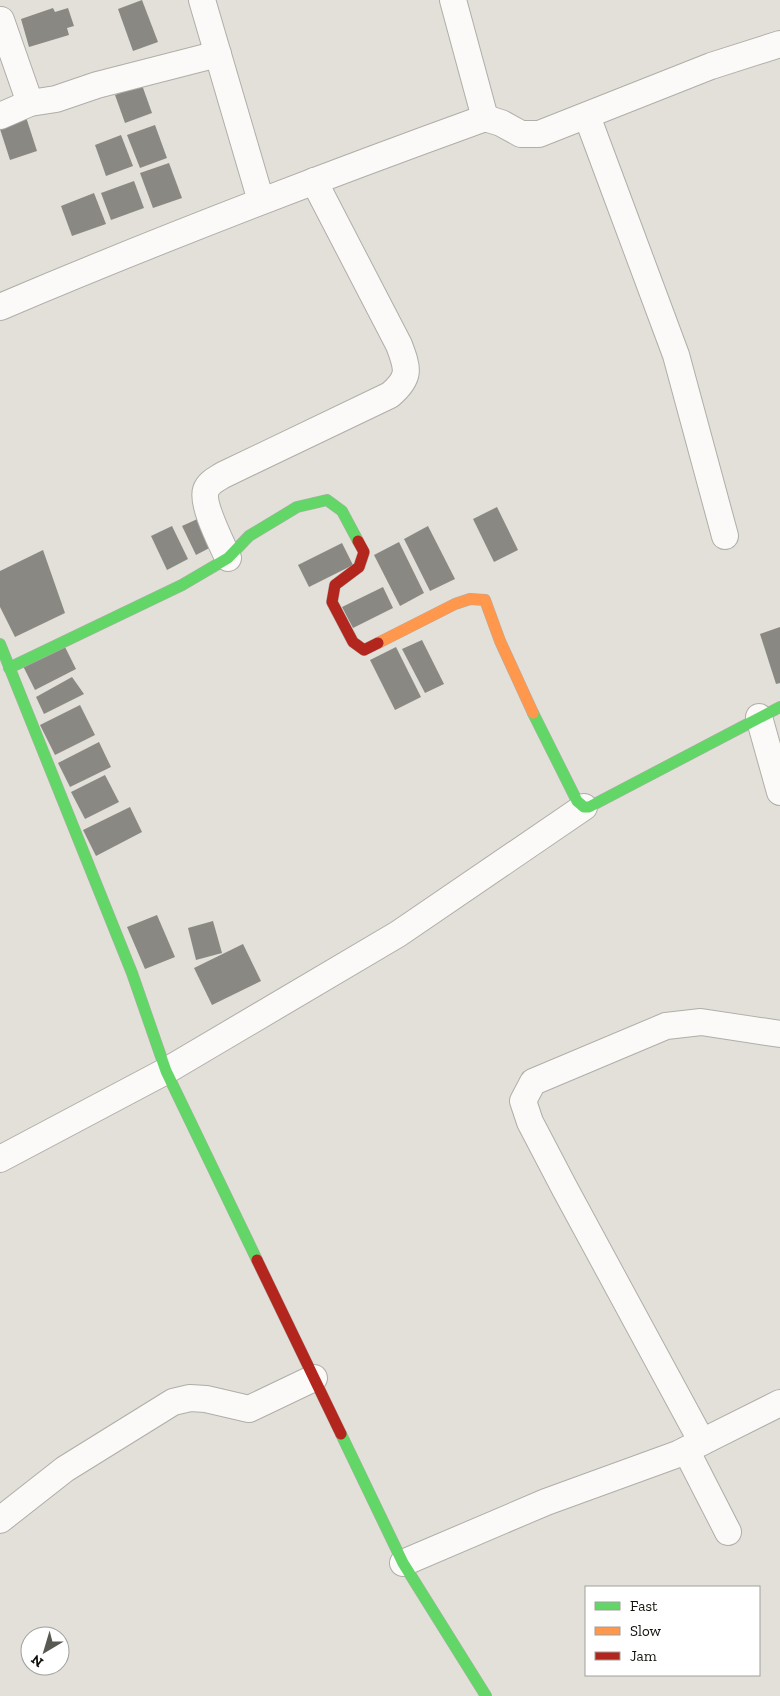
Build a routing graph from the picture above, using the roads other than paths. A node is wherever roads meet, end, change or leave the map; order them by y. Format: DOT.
graph roads {
  1 [pos="202,0"];
  2 [pos="453,0"];
  3 [pos="1,20"];
  4 [pos="780,44"];
  5 [pos="218,54"];
  6 [pos="30,103"];
  7 [pos="0,116"];
  8 [pos="587,116"];
  9 [pos="485,118"];
  10 [pos="314,181"];
  11 [pos="261,201"];
  12 [pos="0,308"];
  13 [pos="725,536"];
  14 [pos="228,558"];
  15 [pos="3,651"];
  16 [pos="770,712"];
  17 [pos="780,792"];
  18 [pos="584,807"];
  19 [pos="780,1034"];
  20 [pos="166,1071"];
  21 [pos="0,1159"];
  22 [pos="314,1378"];
  23 [pos="780,1404"];
  24 [pos="694,1446"];
  25 [pos="0,1520"];
  26 [pos="728,1532"];
  27 [pos="402,1563"];
  28 [pos="486,1696"];
  1 -- 5 [label="street"];
  2 -- 9 [label="street"];
  3 -- 6 [label="street"];
  4 -- 8 [label="street"];
  5 -- 6 [label="street"];
  5 -- 11 [label="street"];
  6 -- 7 [label="street"];
  8 -- 9 [label="street"];
  8 -- 13 [label="street"];
  9 -- 10 [label="street"];
  10 -- 11 [label="street"];
  10 -- 14 [label="street"];
  11 -- 12 [label="street"];
  14 -- 15 [label="street"];
  14 -- 18 [label="street"];
  15 -- 20 [label="street"];
  16 -- 17 [label="street"];
  16 -- 18 [label="street"];
  18 -- 20 [label="street"];
  19 -- 24 [label="street"];
  20 -- 21 [label="street"];
  20 -- 22 [label="street"];
  22 -- 25 [label="street"];
  22 -- 27 [label="street"];
  23 -- 24 [label="street"];
  24 -- 26 [label="street"];
  24 -- 27 [label="street"];
  27 -- 28 [label="street"];
}
